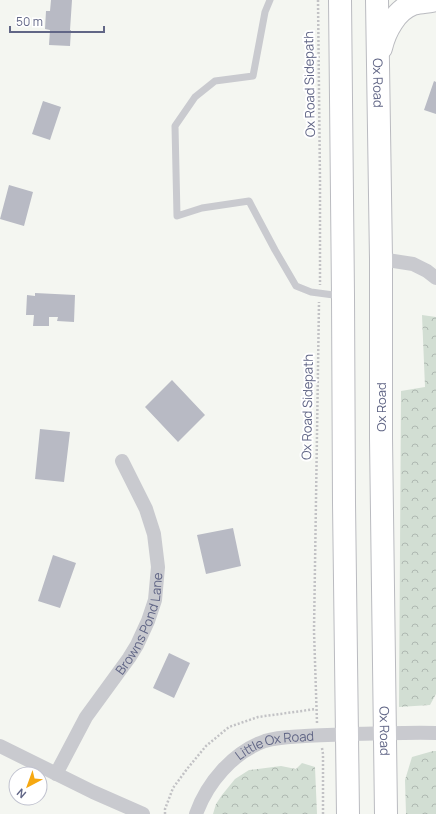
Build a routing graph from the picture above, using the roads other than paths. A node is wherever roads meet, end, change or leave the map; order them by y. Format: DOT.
graph roads {
  1 [pos="270,0"];
  2 [pos="340,0"];
  3 [pos="377,0"];
  4 [pos="432,1"];
  5 [pos="377,60"];
  6 [pos="381,259"];
  7 [pos="436,278"];
  8 [pos="343,296"];
  9 [pos="122,461"];
  10 [pos="436,732"];
  11 [pos="346,734"];
  12 [pos="385,734"];
  13 [pos="0,746"];
  14 [pos="56,774"];
  15 [pos="143,814"];
  16 [pos="196,814"];
  17 [pos="348,814"];
  18 [pos="386,814"];
  1 -- 8 [label="lane"];
  2 -- 8 [label="highway"];
  3 -- 5 [label="highway, Ox Road"];
  4 -- 5 [label="highway"];
  5 -- 6 [label="highway, Ox Road"];
  6 -- 7 [label="street"];
  6 -- 12 [label="highway, Ox Road"];
  8 -- 11 [label="highway"];
  9 -- 14 [label="street, Browns Pond Lane"];
  10 -- 12 [label="street, Little Ox Road"];
  11 -- 12 [label="street, Little Ox Road"];
  11 -- 16 [label="street, Little Ox Road"];
  11 -- 17 [label="highway"];
  12 -- 18 [label="highway, Ox Road"];
  13 -- 14 [label="street"];
  14 -- 15 [label="street"];
}
